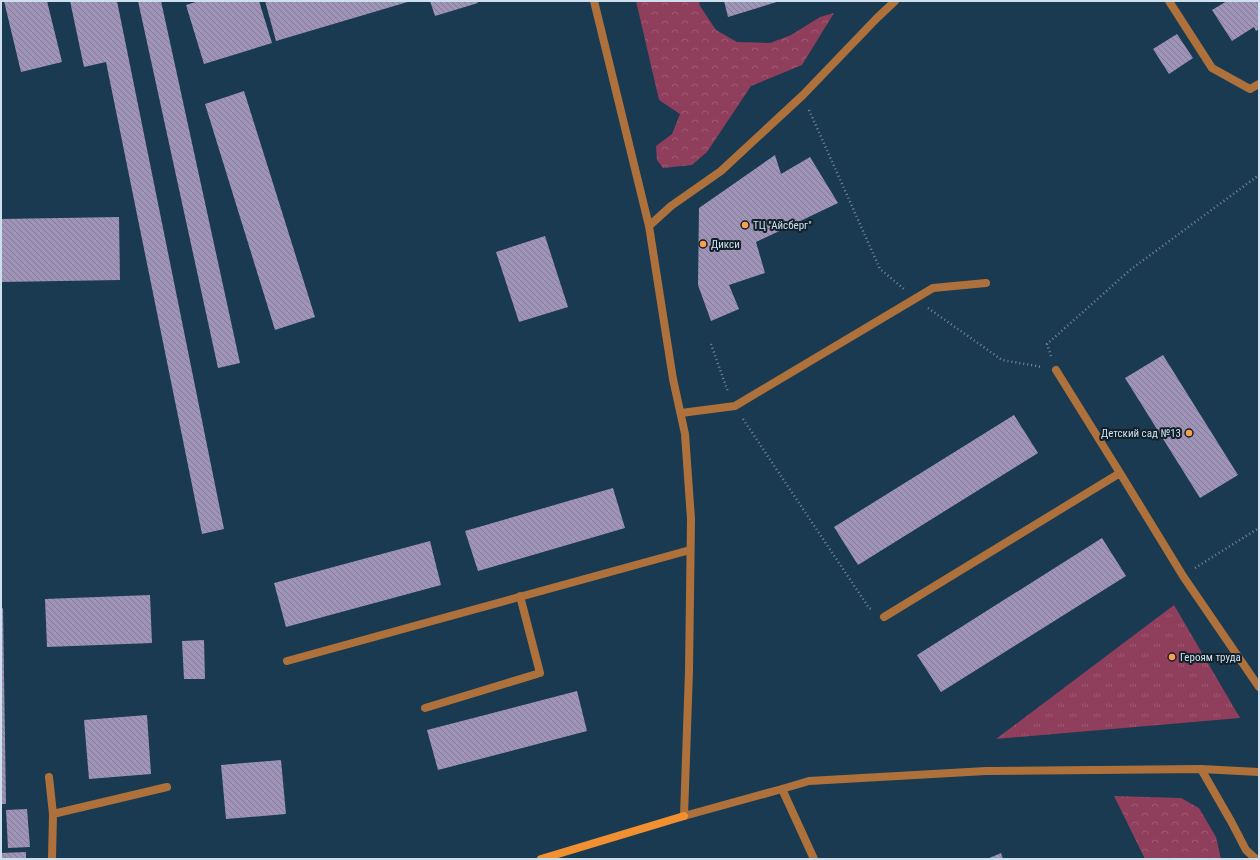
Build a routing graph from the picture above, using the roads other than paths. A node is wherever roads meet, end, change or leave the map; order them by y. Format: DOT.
graph roads {
  1 [pos="594,1"];
  2 [pos="895,1"];
  3 [pos="1170,1"];
  4 [pos="1259,84"];
  5 [pos="649,226"];
  6 [pos="986,283"];
  7 [pos="1056,370"];
  8 [pos="681,413"];
  9 [pos="1120,473"];
  10 [pos="690,550"];
  11 [pos="520,596"];
  12 [pos="884,617"];
  13 [pos="288,661"];
  14 [pos="1259,687"];
  15 [pos="425,708"];
  16 [pos="1201,769"];
  17 [pos="1259,772"];
  18 [pos="49,777"];
  19 [pos="167,787"];
  20 [pos="782,789"];
  21 [pos="53,814"];
  22 [pos="684,816"];
  23 [pos="52,859"];
  24 [pos="541,859"];
  25 [pos="814,859"];
  26 [pos="1256,859"];
  1 -- 5 [label="street"];
  2 -- 5 [label="street"];
  3 -- 4 [label="street"];
  5 -- 8 [label="street"];
  6 -- 8 [label="street"];
  7 -- 9 [label="street"];
  8 -- 10 [label="street"];
  9 -- 12 [label="street"];
  9 -- 14 [label="street"];
  10 -- 11 [label="street"];
  10 -- 22 [label="street"];
  11 -- 13 [label="street"];
  11 -- 15 [label="street"];
  16 -- 17 [label="street"];
  16 -- 20 [label="street"];
  16 -- 26 [label="street"];
  18 -- 21 [label="street"];
  19 -- 21 [label="street"];
  20 -- 22 [label="street"];
  20 -- 25 [label="street"];
  21 -- 23 [label="street"];
  22 -- 24 [label="street"];
}
